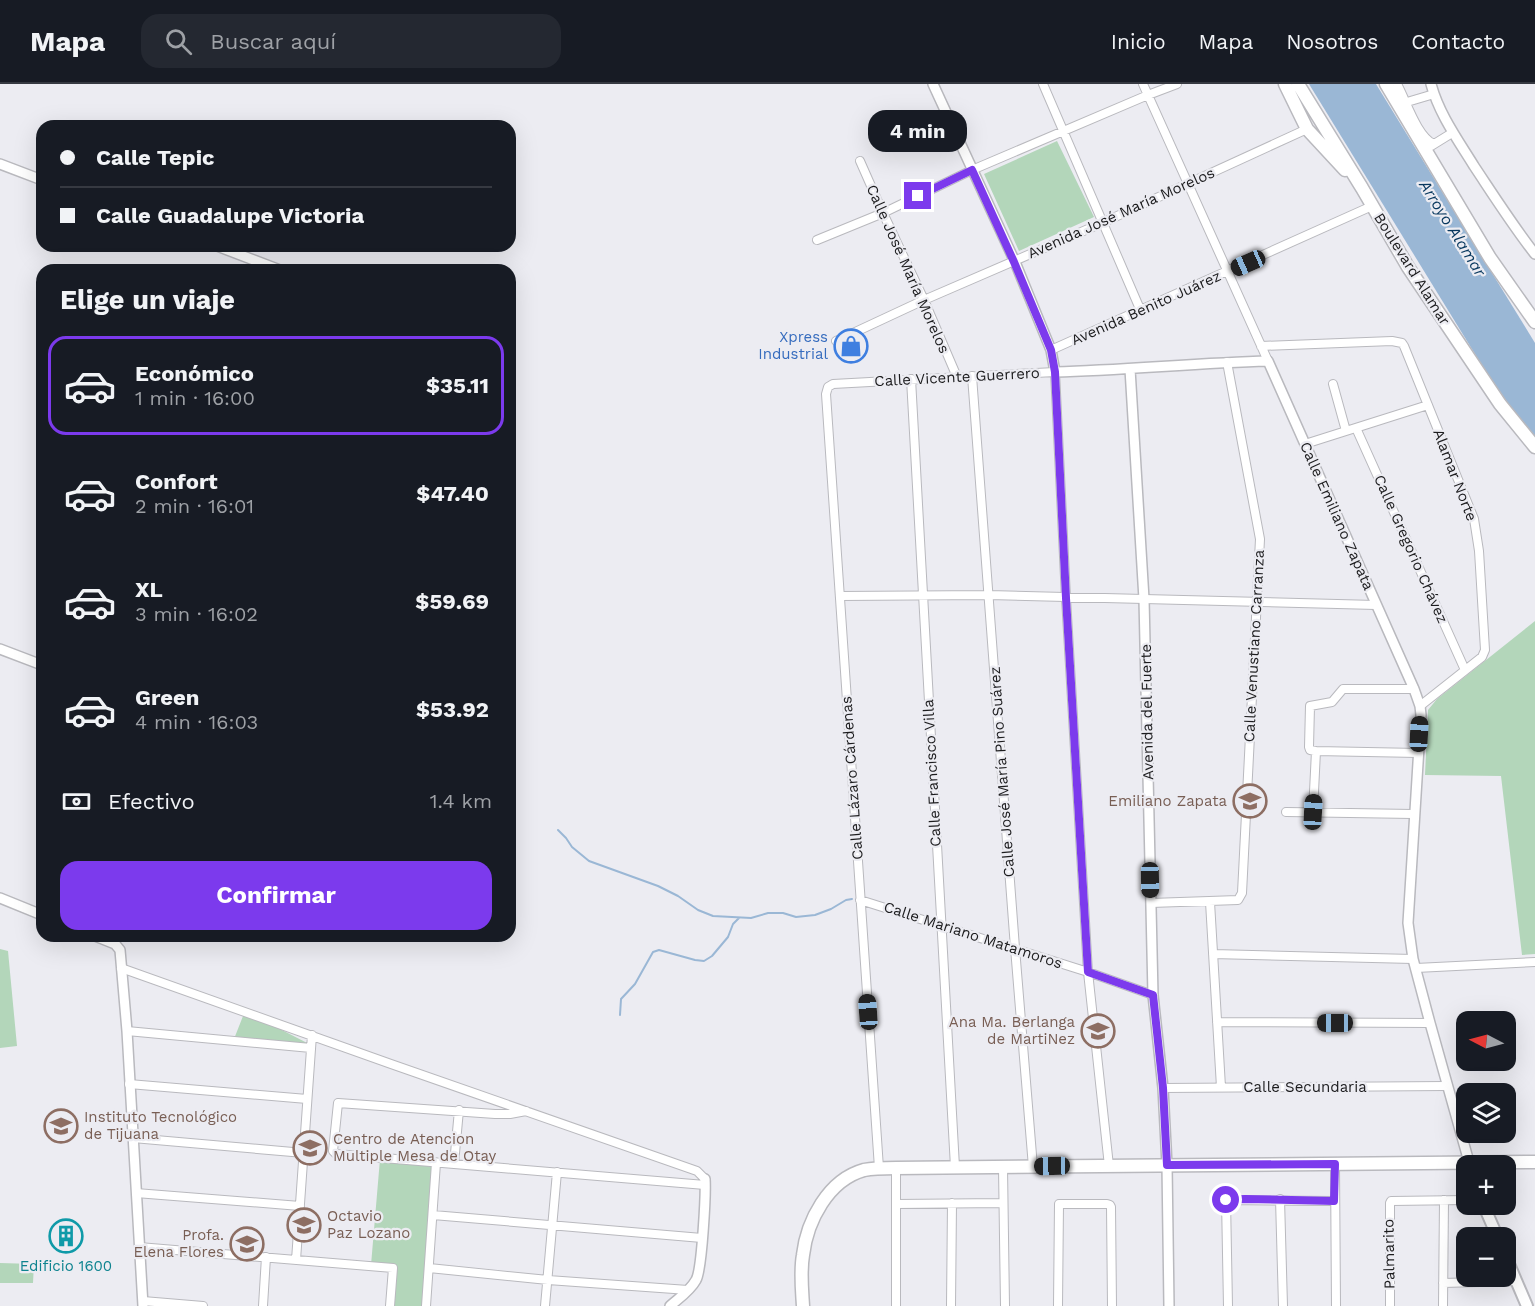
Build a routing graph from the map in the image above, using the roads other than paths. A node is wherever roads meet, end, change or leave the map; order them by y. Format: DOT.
graph roads {
  1 [pos="933,84"];
  2 [pos="1043,84"];
  3 [pos="1143,84"];
  4 [pos="1177,84"];
  5 [pos="1285,84"];
  6 [pos="1298,84"];
  7 [pos="1386,84"];
  8 [pos="1397,84"];
  9 [pos="1432,89"];
  10 [pos="1148,95"];
  11 [pos="1407,102"];
  12 [pos="1307,129"];
  13 [pos="1063,132"];
  14 [pos="1452,133"];
  15 [pos="1429,146"];
  16 [pos="860,160"];
  17 [pos="0,164"];
  18 [pos="972,170"];
  19 [pos="36,178"];
  20 [pos="1188,184"];
  21 [pos="1362,188"];
  22 [pos="1372,206"];
  23 [pos="883,213"];
  24 [pos="1102,223"];
  25 [pos="817,240"];
  26 [pos="233,252"];
  27 [pos="1535,254"];
  28 [pos="1014,262"];
  29 [pos="264,264"];
  30 [pos="1227,272"];
  31 [pos="924,300"];
  32 [pos="1140,309"];
  33 [pos="1535,322"];
  34 [pos="836,341"];
  35 [pos="1261,346"];
  36 [pos="1051,350"];
  37 [pos="1268,361"];
  38 [pos="1227,362"];
  39 [pos="1130,369"];
  40 [pos="1055,372"];
  41 [pos="972,376"];
  42 [pos="957,377"];
  43 [pos="911,379"];
  44 [pos="1333,384"];
  45 [pos="828,387"];
  46 [pos="1428,405"];
  47 [pos="1356,428"];
  48 [pos="1346,430"];
  49 [pos="1305,444"];
  50 [pos="1535,447"];
  51 [pos="989,595"];
  52 [pos="840,596"];
  53 [pos="922,596"];
  54 [pos="1066,598"];
  55 [pos="1144,599"];
  56 [pos="1256,602"];
  57 [pos="1376,605"];
  58 [pos="0,649"];
  59 [pos="36,663"];
  60 [pos="1466,670"];
  61 [pos="1414,689"];
  62 [pos="1420,706"];
  63 [pos="1316,751"];
  64 [pos="1418,753"];
  65 [pos="1286,812"];
  66 [pos="1313,812"];
  67 [pos="1413,814"];
  68 [pos="0,898"];
  69 [pos="860,900"];
  70 [pos="1210,902"];
  71 [pos="1151,903"];
  72 [pos="36,913"];
  73 [pos="940,924"];
  74 [pos="109,942"];
  75 [pos="1015,948"];
  76 [pos="1213,954"];
  77 [pos="1535,962"];
  78 [pos="1414,963"];
  79 [pos="122,968"];
  80 [pos="1088,972"];
  81 [pos="1153,995"];
  82 [pos="1217,1022"];
  83 [pos="1430,1023"];
  84 [pos="127,1031"];
  85 [pos="312,1035"];
  86 [pos="311,1048"];
  87 [pos="129,1084"];
  88 [pos="1447,1086"];
  89 [pos="1221,1087"];
  90 [pos="1163,1088"];
  91 [pos="307,1099"];
  92 [pos="459,1110"];
  93 [pos="527,1111"];
  94 [pos="133,1138"];
  95 [pos="304,1153"];
  96 [pos="1466,1155"];
  97 [pos="1535,1162"];
  98 [pos="436,1163"];
  99 [pos="1516,1163"];
  100 [pos="454,1164"];
  101 [pos="1335,1164"];
  102 [pos="1456,1164"];
  103 [pos="1167,1165"];
  104 [pos="1109,1166"];
  105 [pos="955,1167"];
  106 [pos="1003,1167"];
  107 [pos="1033,1167"];
  108 [pos="879,1168"];
  109 [pos="896,1168"];
  110 [pos="557,1172"];
  111 [pos="705,1182"];
  112 [pos="136,1193"];
  113 [pos="1280,1199"];
  114 [pos="1444,1200"];
  115 [pos="1456,1200"];
  116 [pos="1334,1201"];
  117 [pos="952,1203"];
  118 [pos="1003,1203"];
  119 [pos="896,1204"];
  120 [pos="300,1206"];
  121 [pos="433,1215"];
  122 [pos="553,1226"];
  123 [pos="702,1238"];
  124 [pos="139,1247"];
  125 [pos="266,1257"];
  126 [pos="296,1260"];
  127 [pos="429,1268"];
  128 [pos="548,1280"];
  129 [pos="1516,1281"];
  130 [pos="1443,1283"];
  131 [pos="1456,1283"];
  132 [pos="688,1290"];
  133 [pos="143,1304"];
  134 [pos="203,1306"];
  135 [pos="263,1306"];
  136 [pos="390,1306"];
  137 [pos="426,1306"];
  138 [pos="545,1306"];
  139 [pos="670,1306"];
  140 [pos="803,1306"];
  141 [pos="896,1306"];
  142 [pos="951,1306"];
  143 [pos="1005,1306"];
  144 [pos="1058,1306"];
  145 [pos="1112,1306"];
  146 [pos="1169,1306"];
  147 [pos="1228,1306"];
  148 [pos="1282,1306"];
  149 [pos="1336,1306"];
  150 [pos="1390,1306"];
  151 [pos="1443,1306"];
  152 [pos="1527,1306"];
  1 -- 18 [label="street"];
  2 -- 13 [label="street"];
  3 -- 10 [label="street, Calle Emiliano Zapata"];
  4 -- 10 [label="street"];
  5 -- 12 [label="main road"];
  6 -- 21 [label="main road, Boulevard Alamar"];
  7 -- 15 [label="main road"];
  8 -- 11 [label="street"];
  9 -- 11 [label="street"];
  9 -- 14 [label="street"];
  10 -- 13 [label="street"];
  10 -- 20 [label="street, Calle Emiliano Zapata"];
  11 -- 15 [label="street"];
  12 -- 20 [label="street, Avenida José María Morelos"];
  12 -- 21 [label="main road"];
  13 -- 18 [label="street"];
  13 -- 24 [label="street"];
  14 -- 15 [label="street"];
  14 -- 27 [label="street"];
  15 -- 33 [label="main road"];
  16 -- 23 [label="street, Calle José María Morelos"];
  17 -- 19 [label="street"];
  18 -- 23 [label="street"];
  18 -- 28 [label="street"];
  20 -- 24 [label="street, Avenida José María Morelos"];
  20 -- 30 [label="street, Calle Emiliano Zapata"];
  21 -- 22 [label="main road, Boulevard Alamar"];
  22 -- 30 [label="street, Avenida Benito Juárez"];
  22 -- 50 [label="main road, Boulevard Alamar"];
  23 -- 25 [label="street"];
  23 -- 31 [label="street, Calle José María Morelos"];
  24 -- 28 [label="street, Avenida José María Morelos"];
  24 -- 32 [label="street"];
  26 -- 29 [label="street"];
  28 -- 31 [label="street, Avenida José María Morelos"];
  28 -- 36 [label="street"];
  30 -- 32 [label="street, Avenida Benito Juárez"];
  30 -- 35 [label="street, Calle Emiliano Zapata"];
  31 -- 34 [label="street, Avenida José María Morelos"];
  31 -- 42 [label="street, Calle José María Morelos"];
  32 -- 36 [label="street, Avenida Benito Juárez"];
  35 -- 37 [label="street, Calle Emiliano Zapata"];
  35 -- 46 [label="street, Alamar Norte"];
  36 -- 40 [label="street"];
  37 -- 38 [label="street, Calle Vicente Guerrero"];
  37 -- 49 [label="street, Calle Emiliano Zapata"];
  38 -- 39 [label="street, Calle Vicente Guerrero"];
  38 -- 56 [label="street, Calle Venustiano Carranza"];
  39 -- 40 [label="street, Calle Vicente Guerrero"];
  39 -- 55 [label="street, Avenida del Fuerte"];
  40 -- 41 [label="street, Calle Vicente Guerrero"];
  40 -- 54 [label="street"];
  41 -- 42 [label="street, Calle Vicente Guerrero"];
  41 -- 51 [label="street, Calle José María Pino Suárez"];
  42 -- 43 [label="street, Calle Vicente Guerrero"];
  43 -- 45 [label="street, Calle Vicente Guerrero"];
  43 -- 53 [label="street, Calle Francisco Villa"];
  44 -- 48 [label="street"];
  45 -- 52 [label="street, Calle Lázaro Cárdenas"];
  46 -- 47 [label="street"];
  46 -- 60 [label="street, Alamar Norte"];
  47 -- 48 [label="street"];
  47 -- 60 [label="street, Calle Gregorio Chávez"];
  48 -- 49 [label="street"];
  49 -- 57 [label="street, Calle Emiliano Zapata"];
  51 -- 53 [label="street"];
  51 -- 54 [label="street"];
  51 -- 75 [label="street, Calle José María Pino Suárez"];
  52 -- 53 [label="street"];
  52 -- 69 [label="street, Calle Lázaro Cárdenas"];
  53 -- 73 [label="street, Calle Francisco Villa"];
  54 -- 55 [label="street"];
  54 -- 80 [label="street"];
  55 -- 56 [label="street"];
  55 -- 71 [label="street, Avenida del Fuerte"];
  56 -- 57 [label="street"];
  56 -- 70 [label="street, Calle Venustiano Carranza"];
  57 -- 61 [label="street, Calle Emiliano Zapata"];
  58 -- 59 [label="street"];
  60 -- 62 [label="street"];
  61 -- 62 [label="street, Calle Emiliano Zapata"];
  61 -- 63 [label="street"];
  62 -- 64 [label="street, Calle Emiliano Zapata"];
  63 -- 64 [label="street"];
  63 -- 66 [label="street"];
  64 -- 67 [label="street, Calle Emiliano Zapata"];
  65 -- 66 [label="street"];
  66 -- 67 [label="street"];
  67 -- 78 [label="street, Calle Emiliano Zapata"];
  68 -- 72 [label="street"];
  69 -- 73 [label="street, Calle Mariano Matamoros"];
  69 -- 108 [label="street, Calle Lázaro Cárdenas"];
  70 -- 71 [label="street"];
  70 -- 76 [label="street"];
  71 -- 81 [label="street, Avenida del Fuerte"];
  73 -- 75 [label="street, Calle Mariano Matamoros"];
  73 -- 105 [label="street, Calle Francisco Villa"];
  74 -- 79 [label="street"];
  75 -- 80 [label="street, Calle Mariano Matamoros"];
  75 -- 107 [label="street, Calle José María Pino Suárez"];
  76 -- 78 [label="street"];
  76 -- 82 [label="street"];
  77 -- 78 [label="street"];
  78 -- 83 [label="street, Calle Emiliano Zapata"];
  79 -- 84 [label="street"];
  79 -- 85 [label="street"];
  80 -- 81 [label="street, Calle Mariano Matamoros"];
  80 -- 104 [label="street"];
  81 -- 90 [label="street, Avenida del Fuerte"];
  82 -- 83 [label="street"];
  82 -- 89 [label="street"];
  83 -- 88 [label="street, Calle Emiliano Zapata"];
  84 -- 86 [label="street"];
  84 -- 87 [label="street"];
  85 -- 86 [label="street"];
  85 -- 93 [label="street"];
  86 -- 91 [label="street"];
  87 -- 91 [label="street"];
  87 -- 94 [label="street"];
  88 -- 89 [label="street, Calle Secundaria"];
  88 -- 96 [label="street, Calle Emiliano Zapata"];
  89 -- 90 [label="street, Calle Secundaria"];
  90 -- 103 [label="street, Avenida del Fuerte"];
  91 -- 95 [label="street"];
  92 -- 93 [label="street"];
  92 -- 98 [label="street"];
  92 -- 100 [label="street"];
  93 -- 111 [label="street"];
  94 -- 95 [label="street"];
  94 -- 112 [label="street"];
  95 -- 120 [label="street"];
  97 -- 99 [label="main road"];
  98 -- 100 [label="street"];
  98 -- 121 [label="street"];
  100 -- 110 [label="street"];
  101 -- 102 [label="main road"];
  101 -- 103 [label="main road"];
  101 -- 116 [label="street"];
  103 -- 104 [label="main road"];
  103 -- 146 [label="street, Avenida del Fuerte"];
  104 -- 107 [label="main road"];
  105 -- 106 [label="main road"];
  105 -- 109 [label="main road"];
  106 -- 107 [label="main road"];
  106 -- 118 [label="street"];
  108 -- 109 [label="main road"];
  108 -- 140 [label="main road"];
  109 -- 119 [label="street"];
  110 -- 111 [label="street"];
  110 -- 122 [label="street"];
  111 -- 123 [label="street"];
  112 -- 120 [label="street"];
  112 -- 124 [label="street"];
  113 -- 116 [label="street"];
  113 -- 147 [label="street"];
  113 -- 148 [label="street"];
  114 -- 115 [label="street"];
  114 -- 130 [label="street"];
  114 -- 150 [label="street, Palmarito"];
  116 -- 149 [label="street"];
  117 -- 118 [label="street"];
  117 -- 119 [label="street"];
  117 -- 142 [label="street"];
  118 -- 143 [label="street"];
  119 -- 141 [label="street"];
  120 -- 126 [label="street"];
  121 -- 122 [label="street"];
  121 -- 127 [label="street"];
  122 -- 123 [label="street"];
  122 -- 128 [label="street"];
  123 -- 132 [label="street"];
  124 -- 125 [label="street"];
  124 -- 133 [label="street"];
  125 -- 126 [label="street"];
  125 -- 135 [label="street"];
  126 -- 136 [label="street"];
  127 -- 128 [label="street"];
  127 -- 137 [label="street"];
  128 -- 132 [label="street"];
  128 -- 138 [label="street"];
  129 -- 152 [label="main road"];
  130 -- 131 [label="street"];
  130 -- 151 [label="street"];
  132 -- 139 [label="street"];
  133 -- 134 [label="street"];
  144 -- 145 [label="street"];
}
